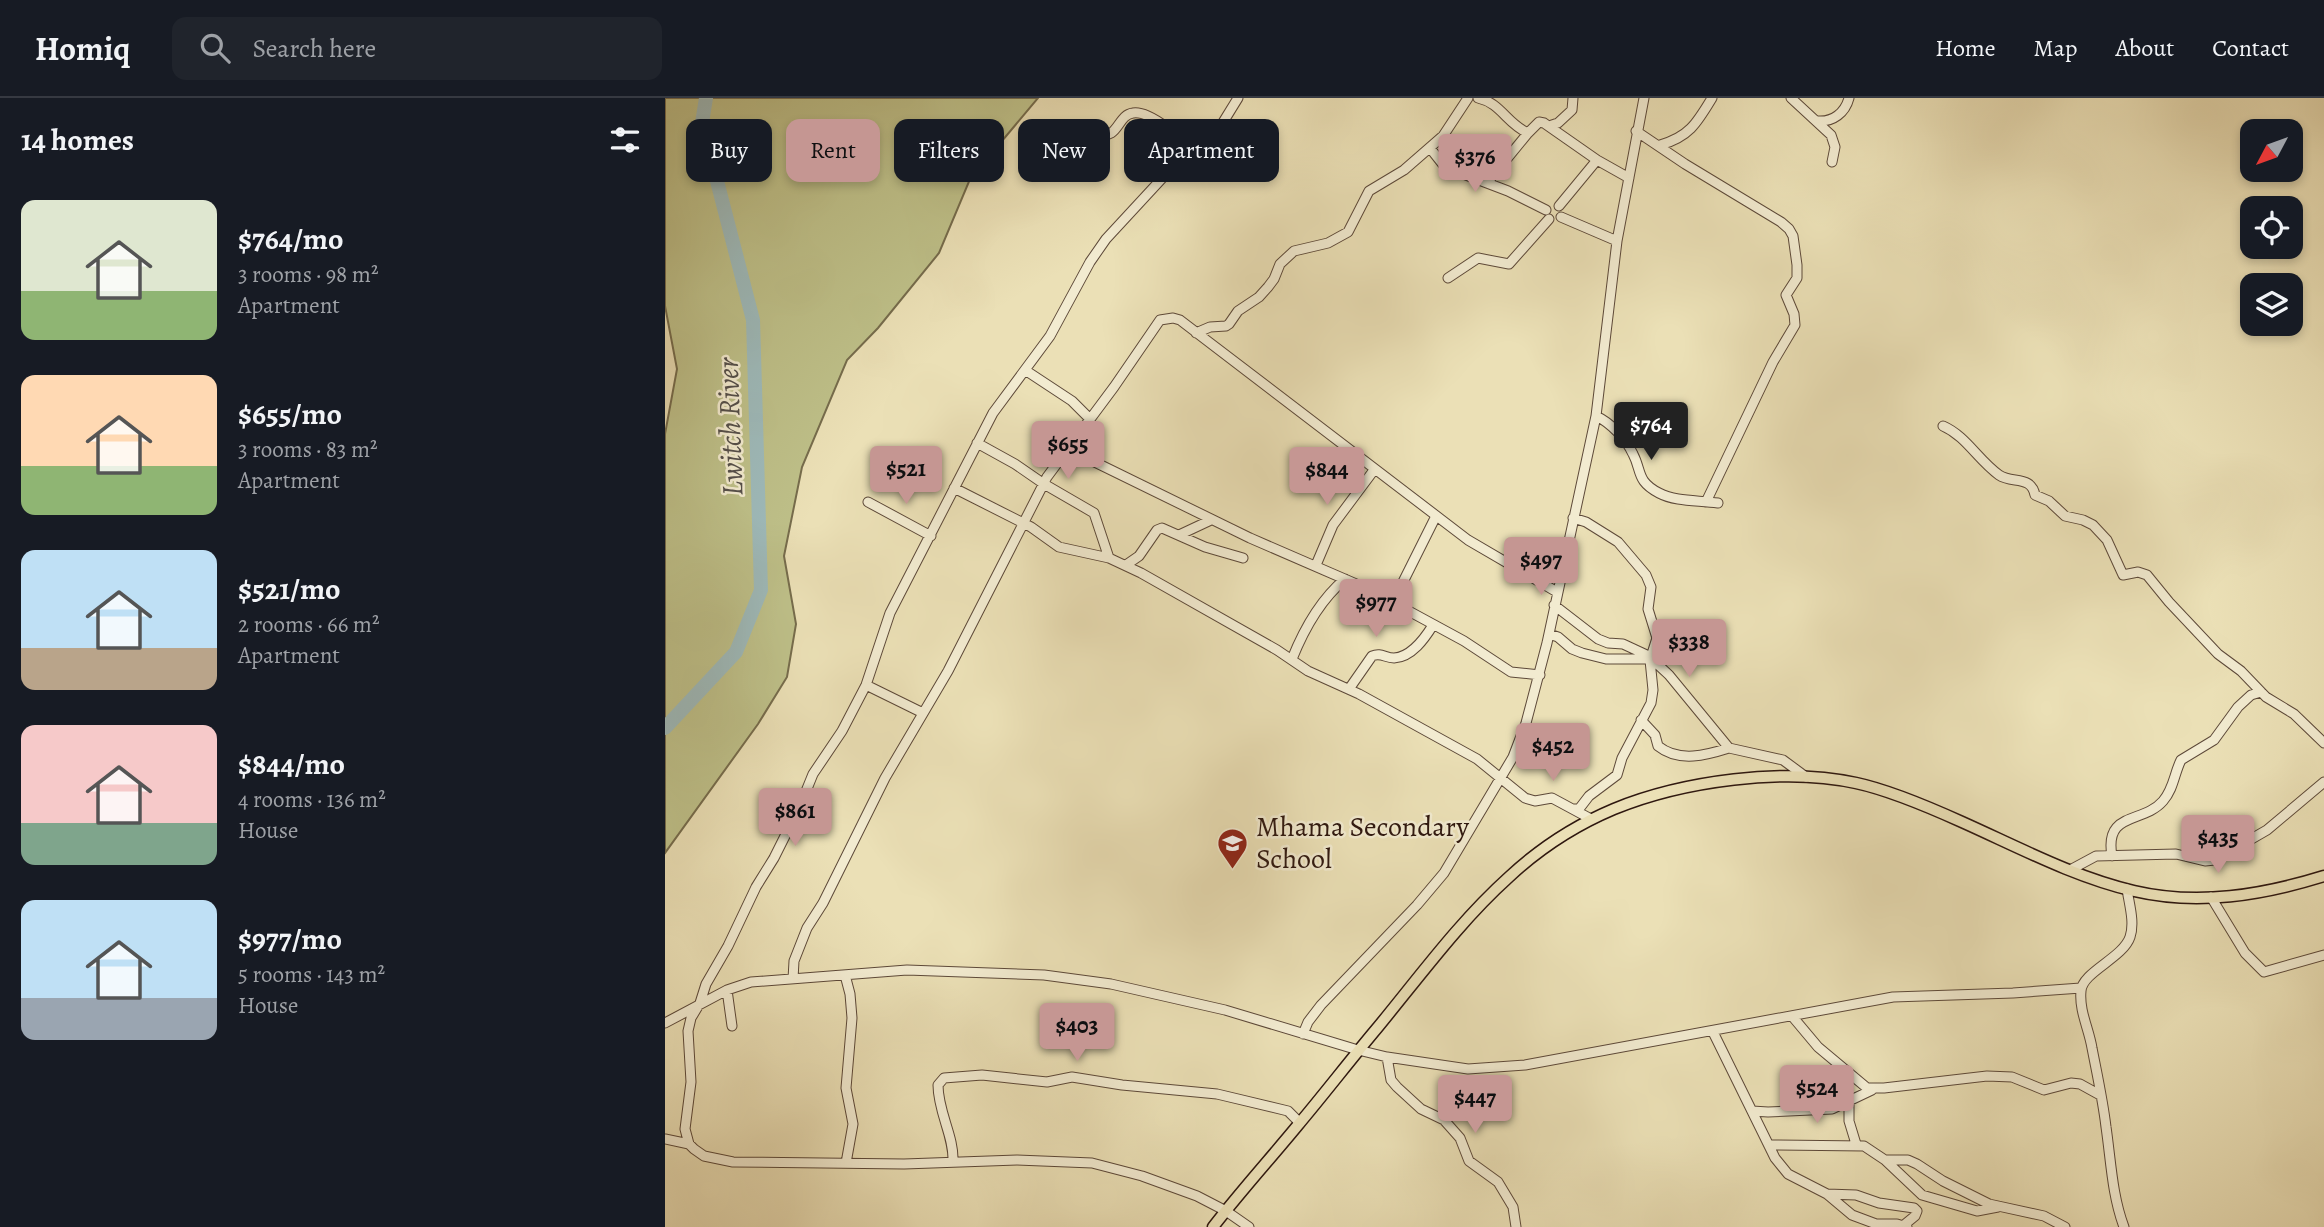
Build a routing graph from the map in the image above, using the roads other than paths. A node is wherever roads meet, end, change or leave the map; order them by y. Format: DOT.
graph roads {
  1 [pos="1238,98"];
  2 [pos="1468,98"];
  3 [pos="1478,98"];
  4 [pos="1573,98"];
  5 [pos="1644,98"];
  6 [pos="1712,98"];
  7 [pos="1791,98"];
  8 [pos="1849,98"];
  9 [pos="1125,119"];
  10 [pos="1150,119"];
  11 [pos="1225,119"];
  12 [pos="1124,121"];
  13 [pos="1818,121"];
  14 [pos="1549,126"];
  15 [pos="1636,131"];
  16 [pos="1528,132"];
  17 [pos="1110,134"];
  18 [pos="1660,145"];
  19 [pos="1430,148"];
  20 [pos="1597,160"];
  21 [pos="1832,162"];
  22 [pos="1629,178"];
  23 [pos="1159,182"];
  24 [pos="1487,183"];
  25 [pos="1559,206"];
  26 [pos="1548,215"];
  27 [pos="1561,217"];
  28 [pos="1617,242"];
  29 [pos="1448,278"];
  30 [pos="1196,333"];
  31 [pos="1025,370"];
  32 [pos="1596,416"];
  33 [pos="1090,419"];
  34 [pos="1943,426"];
  35 [pos="977,443"];
  36 [pos="1066,448"];
  37 [pos="1374,470"];
  38 [pos="1044,484"];
  39 [pos="954,488"];
  40 [pos="868,502"];
  41 [pos="1706,502"];
  42 [pos="1718,503"];
  43 [pos="1436,516"];
  44 [pos="1573,518"];
  45 [pos="1211,520"];
  46 [pos="1024,523"];
  47 [pos="1179,535"];
  48 [pos="931,536"];
  49 [pos="1109,558"];
  50 [pos="1243,558"];
  51 [pos="1126,565"];
  52 [pos="1316,565"];
  53 [pos="1345,579"];
  54 [pos="1557,592"];
  55 [pos="1393,602"];
  56 [pos="1554,605"];
  57 [pos="1433,625"];
  58 [pos="1549,634"];
  59 [pos="1292,659"];
  60 [pos="1650,659"];
  61 [pos="1540,675"];
  62 [pos="866,685"];
  63 [pos="1349,689"];
  64 [pos="2261,692"];
  65 [pos="923,713"];
  66 [pos="1641,720"];
  67 [pos="2324,743"];
  68 [pos="1730,748"];
  69 [pos="1501,776"];
  70 [pos="1806,777"];
  71 [pos="2324,782"];
  72 [pos="1573,809"];
  73 [pos="1591,819"];
  74 [pos="2112,856"];
  75 [pos="2070,870"];
  76 [pos="2324,876"];
  77 [pos="2127,889"];
  78 [pos="2211,897"];
  79 [pos="2324,954"];
  80 [pos="845,975"];
  81 [pos="793,979"];
  82 [pos="2081,988"];
  83 [pos="727,990"];
  84 [pos="700,1003"];
  85 [pos="1793,1016"];
  86 [pos="665,1023"];
  87 [pos="732,1026"];
  88 [pos="1713,1032"];
  89 [pos="1303,1034"];
  90 [pos="1358,1050"];
  91 [pos="1387,1057"];
  92 [pos="1875,1089"];
  93 [pos="2100,1095"];
  94 [pos="1849,1100"];
  95 [pos="1752,1111"];
  96 [pos="1300,1123"];
  97 [pos="1850,1126"];
  98 [pos="665,1139"];
  99 [pos="689,1144"];
  100 [pos="1856,1144"];
  101 [pos="1769,1145"];
  102 [pos="1837,1145"];
  103 [pos="1885,1160"];
  104 [pos="953,1161"];
  105 [pos="846,1163"];
  106 [pos="1827,1194"];
  107 [pos="1999,1207"];
  108 [pos="1226,1211"];
  109 [pos="1905,1226"];
  110 [pos="1213,1227"];
  111 [pos="1249,1227"];
  112 [pos="1516,1227"];
  113 [pos="2065,1227"];
  114 [pos="2124,1227"];
  1 -- 11 [label="street"];
  2 -- 19 [label="street"];
  3 -- 16 [label="street"];
  4 -- 14 [label="street"];
  5 -- 15 [label="street"];
  6 -- 18 [label="street"];
  7 -- 13 [label="street"];
  8 -- 13 [label="street"];
  9 -- 10 [label="street"];
  12 -- 17 [label="street"];
  13 -- 21 [label="street"];
  14 -- 16 [label="street"];
  14 -- 20 [label="street"];
  15 -- 18 [label="street"];
  15 -- 22 [label="street"];
  16 -- 24 [label="street"];
  18 -- 41 [label="street"];
  19 -- 24 [label="street"];
  19 -- 30 [label="street"];
  20 -- 22 [label="street"];
  20 -- 25 [label="street"];
  22 -- 28 [label="street"];
  23 -- 31 [label="street"];
  24 -- 26 [label="street"];
  25 -- 26 [label="street"];
  25 -- 27 [label="street"];
  26 -- 27 [label="street"];
  26 -- 29 [label="street"];
  27 -- 28 [label="street"];
  28 -- 32 [label="street"];
  30 -- 33 [label="street"];
  30 -- 37 [label="street"];
  31 -- 33 [label="street"];
  31 -- 35 [label="street"];
  32 -- 41 [label="street"];
  32 -- 44 [label="street"];
  33 -- 36 [label="street"];
  34 -- 64 [label="street"];
  35 -- 38 [label="street"];
  35 -- 39 [label="street"];
  36 -- 38 [label="street"];
  36 -- 45 [label="street"];
  37 -- 43 [label="street"];
  37 -- 52 [label="street"];
  38 -- 46 [label="street"];
  38 -- 49 [label="street"];
  39 -- 46 [label="street"];
  39 -- 48 [label="street"];
  40 -- 48 [label="street"];
  41 -- 42 [label="street"];
  43 -- 54 [label="street"];
  43 -- 55 [label="street"];
  44 -- 54 [label="street"];
  44 -- 60 [label="street"];
  45 -- 47 [label="street"];
  45 -- 52 [label="street"];
  46 -- 49 [label="street"];
  46 -- 65 [label="street"];
  47 -- 50 [label="street"];
  47 -- 51 [label="street"];
  48 -- 62 [label="street"];
  49 -- 51 [label="street"];
  51 -- 59 [label="street"];
  52 -- 53 [label="street"];
  53 -- 55 [label="street"];
  53 -- 59 [label="street"];
  54 -- 56 [label="street"];
  55 -- 57 [label="street"];
  56 -- 58 [label="street"];
  56 -- 60 [label="street"];
  57 -- 61 [label="street"];
  57 -- 63 [label="street"];
  58 -- 60 [label="street"];
  58 -- 61 [label="street"];
  59 -- 63 [label="street"];
  60 -- 66 [label="street"];
  60 -- 68 [label="street"];
  61 -- 69 [label="street"];
  62 -- 65 [label="street"];
  62 -- 84 [label="street"];
  63 -- 69 [label="street"];
  64 -- 67 [label="street"];
  64 -- 74 [label="street"];
  65 -- 81 [label="street"];
  66 -- 68 [label="street"];
  66 -- 72 [label="street"];
  68 -- 70 [label="street"];
  69 -- 72 [label="street"];
  69 -- 89 [label="street"];
  70 -- 73 [label="main road"];
  70 -- 75 [label="main road"];
  71 -- 74 [label="street"];
  72 -- 73 [label="street"];
  73 -- 90 [label="main road"];
  74 -- 75 [label="street"];
  75 -- 77 [label="main road"];
  76 -- 78 [label="main road"];
  77 -- 78 [label="main road"];
  77 -- 82 [label="street"];
  78 -- 79 [label="street"];
  80 -- 81 [label="street"];
  80 -- 89 [label="street"];
  80 -- 105 [label="street"];
  81 -- 83 [label="street"];
  82 -- 85 [label="street"];
  82 -- 93 [label="street"];
  83 -- 84 [label="street"];
  83 -- 87 [label="street"];
  84 -- 86 [label="street"];
  84 -- 99 [label="street"];
  85 -- 88 [label="street"];
  85 -- 92 [label="street"];
  88 -- 91 [label="street"];
  88 -- 95 [label="street"];
  89 -- 90 [label="street"];
  90 -- 91 [label="street"];
  90 -- 96 [label="main road"];
  91 -- 112 [label="street"];
  92 -- 93 [label="street"];
  92 -- 94 [label="street"];
  93 -- 114 [label="street"];
  94 -- 95 [label="street"];
  94 -- 97 [label="street"];
  95 -- 101 [label="street"];
  96 -- 104 [label="street"];
  96 -- 108 [label="main road"];
  97 -- 100 [label="street"];
  97 -- 102 [label="street"];
  98 -- 99 [label="street"];
  99 -- 105 [label="street"];
  100 -- 102 [label="street"];
  100 -- 103 [label="street"];
  101 -- 102 [label="street"];
  101 -- 106 [label="street"];
  103 -- 107 [label="street"];
  103 -- 107 [label="street"];
  104 -- 105 [label="street"];
  104 -- 108 [label="street"];
  106 -- 109 [label="street"];
  106 -- 109 [label="street"];
  107 -- 113 [label="street"];
  108 -- 110 [label="main road"];
  108 -- 111 [label="street"];
}
